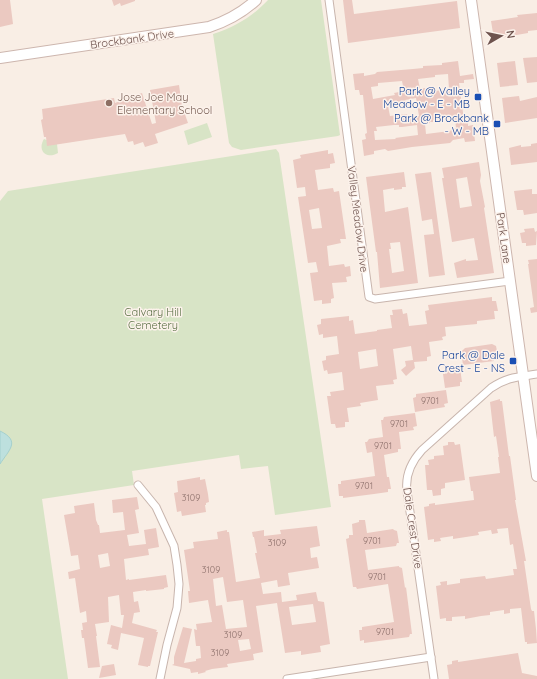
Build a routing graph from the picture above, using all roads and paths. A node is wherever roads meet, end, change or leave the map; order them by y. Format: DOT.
graph roads {
  1 [pos="256,0"];
  2 [pos="329,0"];
  3 [pos="471,0"];
  4 [pos="0,58"];
  5 [pos="510,281"];
  6 [pos="537,374"];
  7 [pos="523,376"];
  8 [pos="537,476"];
  9 [pos="138,485"];
  10 [pos="431,657"];
  11 [pos="160,679"];
  12 [pos="287,679"];
  13 [pos="434,679"];
  1 -- 4 [label="street, Brockbank Drive"];
  2 -- 5 [label="street, Valley Meadow Drive"];
  3 -- 5 [label="street, Park Lane"];
  5 -- 7 [label="street, Park Lane"];
  6 -- 7 [label="street, Dale Crest Drive"];
  7 -- 8 [label="street, Park Lane"];
  7 -- 10 [label="street, Dale Crest Drive"];
  9 -- 11 [label="street"];
  10 -- 12 [label="street"];
  10 -- 13 [label="street, Dale Crest Drive"];
}
